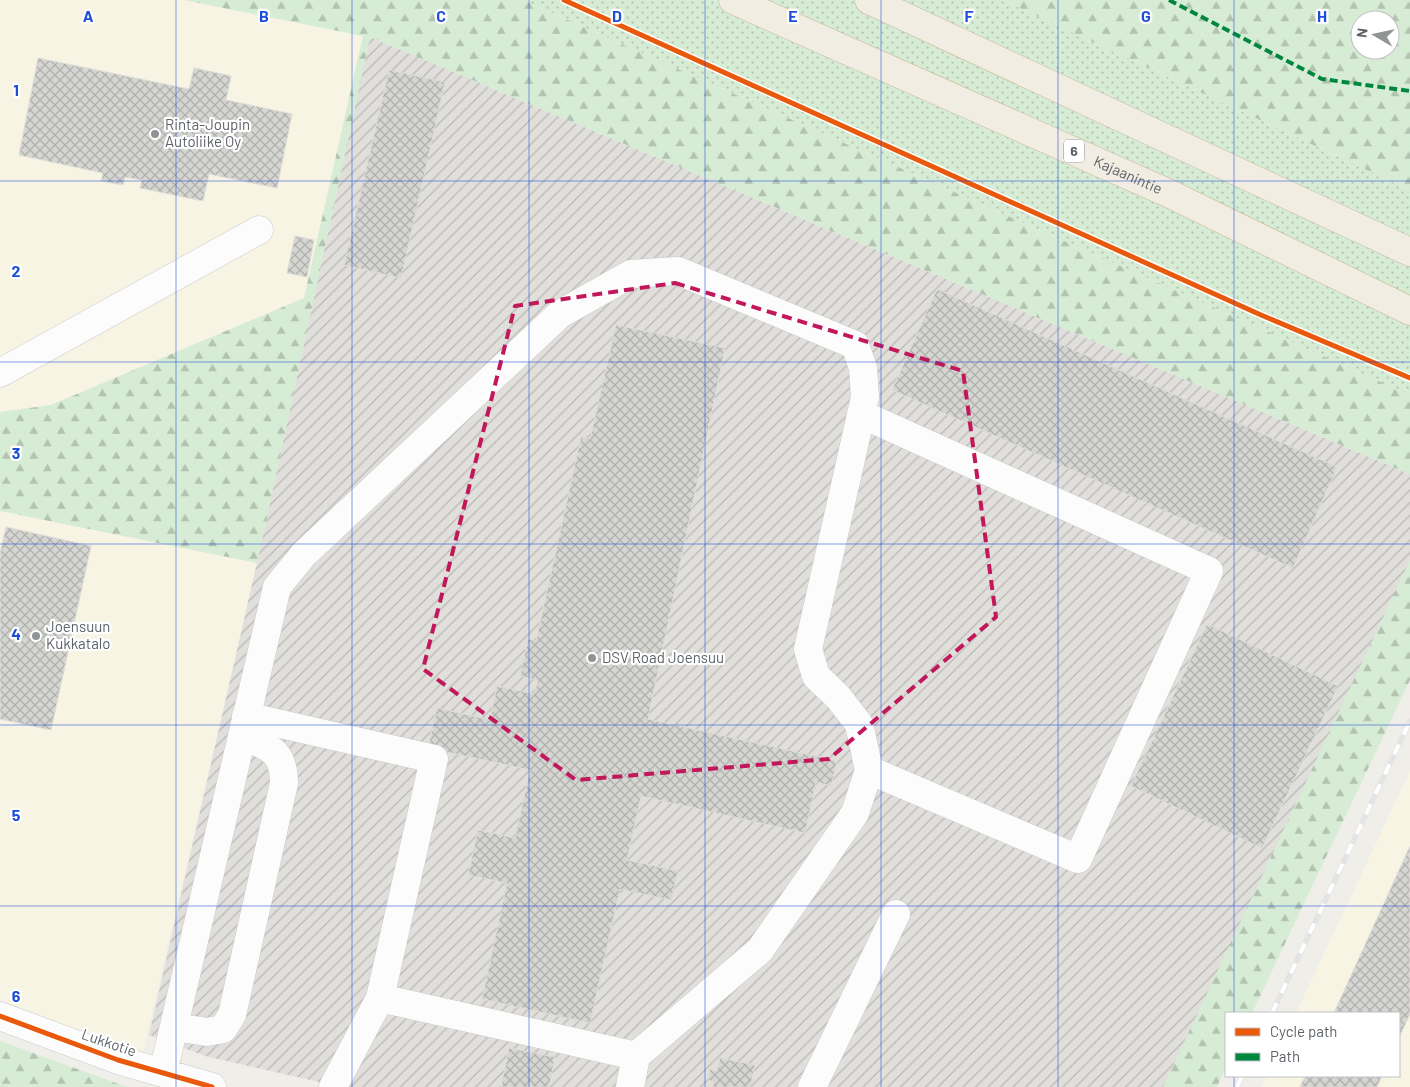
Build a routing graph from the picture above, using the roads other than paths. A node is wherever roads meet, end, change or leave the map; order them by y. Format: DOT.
graph roads {
  1 [pos="733,0"];
  2 [pos="869,0"];
  3 [pos="259,230"];
  4 [pos="1410,252"];
  5 [pos="1410,311"];
  6 [pos="0,373"];
  7 [pos="861,414"];
  8 [pos="244,726"];
  9 [pos="870,770"];
  10 [pos="896,914"];
  11 [pos="380,998"];
  12 [pos="0,1016"];
  13 [pos="174,1028"];
  14 [pos="636,1056"];
  15 [pos="163,1073"];
  16 [pos="212,1087"];
  17 [pos="333,1087"];
  18 [pos="630,1087"];
  19 [pos="812,1087"];
  1 -- 5 [label="highway, Kajaanintie / 6"];
  2 -- 4 [label="highway"];
  3 -- 6 [label="street"];
  7 -- 8 [label="street"];
  7 -- 9 [label="street"];
  7 -- 9 [label="street"];
  8 -- 11 [label="street"];
  8 -- 13 [label="street"];
  8 -- 13 [label="street"];
  9 -- 14 [label="street"];
  10 -- 19 [label="street"];
  11 -- 14 [label="street"];
  11 -- 17 [label="street"];
  12 -- 15 [label="street, Lukkotie"];
  13 -- 15 [label="street"];
  14 -- 18 [label="street"];
  15 -- 16 [label="street, Lukkotie"];
}
